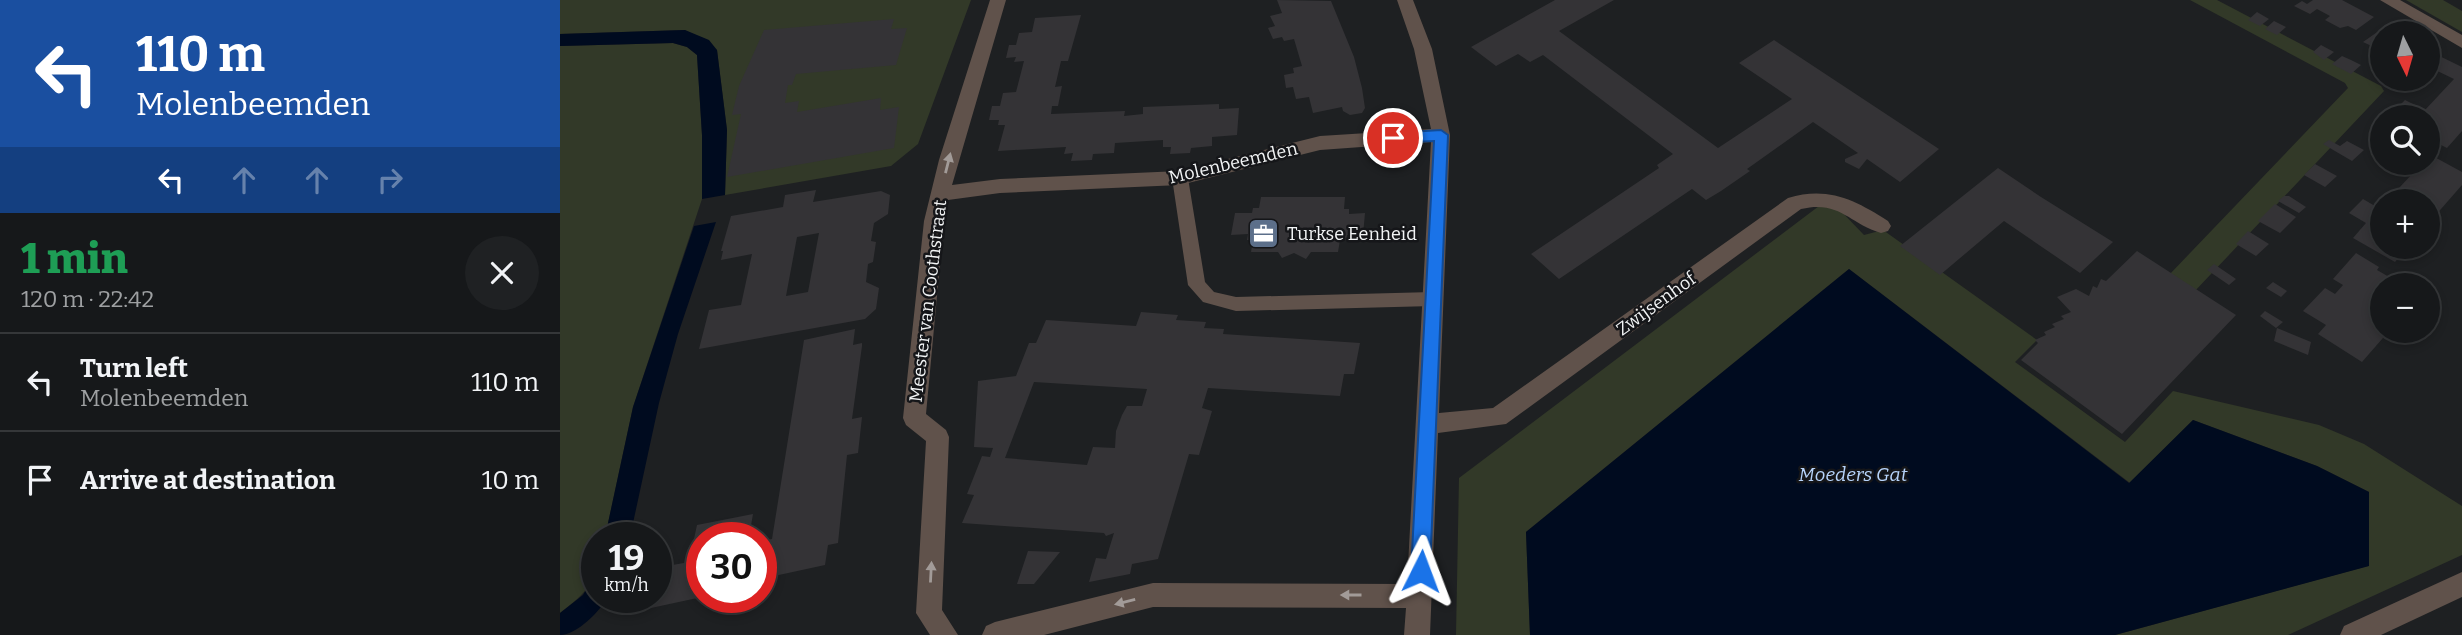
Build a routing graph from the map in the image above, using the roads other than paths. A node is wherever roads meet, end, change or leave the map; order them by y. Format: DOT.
graph roads {
  1 [pos="998,0"];
  2 [pos="1407,0"];
  3 [pos="2388,0"];
  4 [pos="2462,42"];
  5 [pos="1441,135"];
  6 [pos="1180,178"];
  7 [pos="941,194"];
  8 [pos="1881,226"];
  9 [pos="1433,299"];
  10 [pos="1427,424"];
  11 [pos="2462,584"];
  12 [pos="1420,596"];
  13 [pos="945,635"];
  14 [pos="995,635"];
  15 [pos="1417,635"];
  16 [pos="2353,635"];
  7 -- 1 [label="street, Meester van Coothstraat, one-way"];
  2 -- 5 [label="street"];
  3 -- 4 [label="street"];
  5 -- 6 [label="street, Molenbeemden"];
  5 -- 9 [label="street"];
  6 -- 7 [label="street, Molenbeemden"];
  6 -- 9 [label="lane"];
  13 -- 7 [label="street, Meester van Coothstraat, one-way"];
  8 -- 10 [label="street, Zwijsenhof"];
  9 -- 10 [label="street"];
  10 -- 12 [label="street"];
  11 -- 16 [label="street"];
  12 -- 14 [label="street, one-way"];
  12 -- 15 [label="street"];
}
